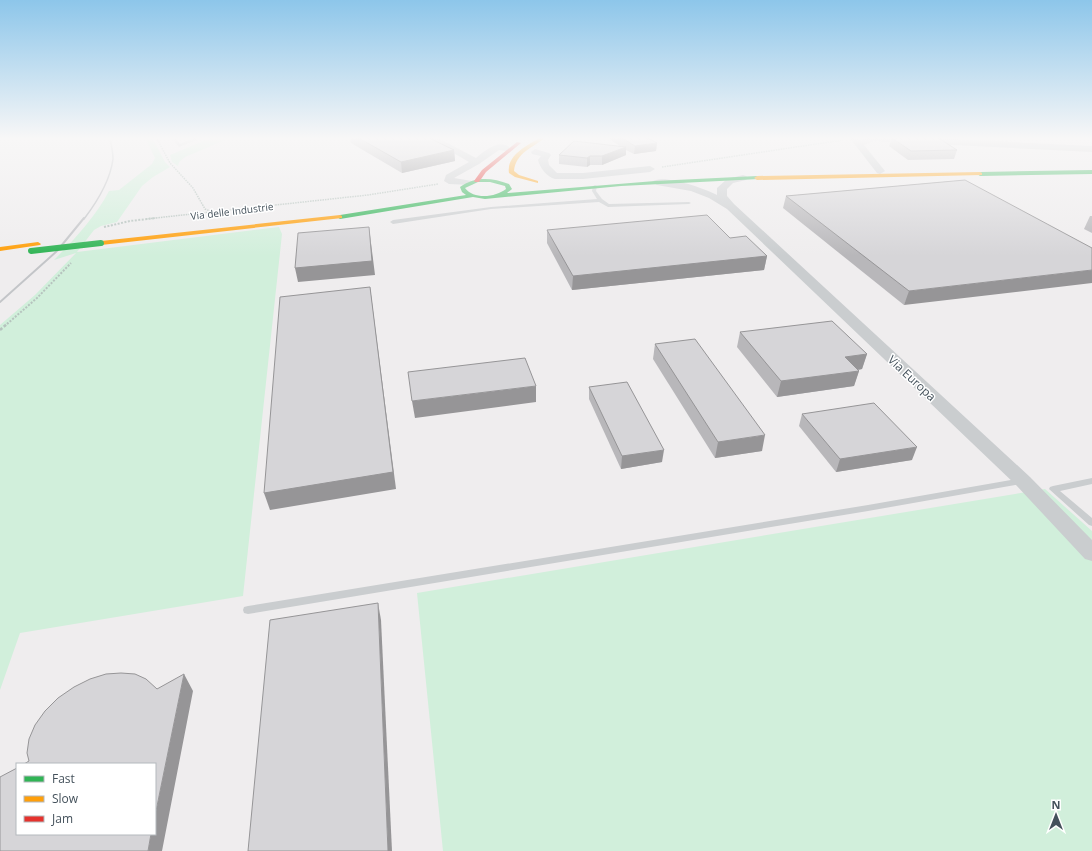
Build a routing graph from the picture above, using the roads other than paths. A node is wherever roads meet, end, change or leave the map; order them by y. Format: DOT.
graph roads {
  1 [pos="450,177"];
  2 [pos="477,177"];
  3 [pos="504,177"];
  4 [pos="519,177"];
  5 [pos="669,177"];
  6 [pos="818,177"];
  7 [pos="743,178"];
  8 [pos="654,182"];
  9 [pos="470,183"];
  10 [pos="506,184"];
  11 [pos="566,185"];
  12 [pos="595,186"];
  13 [pos="472,196"];
  14 [pos="497,196"];
  15 [pos="600,200"];
  16 [pos="689,203"];
  17 [pos="730,206"];
  18 [pos="392,222"];
  19 [pos="104,240"];
  20 [pos="0,249"];
  21 [pos="0,255"];
  22 [pos="1023,481"];
  23 [pos="1092,481"];
  24 [pos="1092,523"];
  25 [pos="1092,553"];
  26 [pos="248,610"];
  1 -- 9 [label="street"];
  2 -- 9 [label="street"];
  3 -- 10 [label="street"];
  4 -- 11 [label="street"];
  5 -- 11 [label="street"];
  6 -- 7 [label="street"];
  7 -- 8 [label="street"];
  7 -- 17 [label="street, Via Europa"];
  8 -- 12 [label="street"];
  8 -- 17 [label="street, Via Europa"];
  9 -- 10 [label="street"];
  9 -- 13 [label="street"];
  9 -- 19 [label="street, Via delle Industrie"];
  10 -- 11 [label="street"];
  10 -- 14 [label="street"];
  12 -- 14 [label="street"];
  12 -- 15 [label="lane"];
  13 -- 14 [label="street"];
  13 -- 19 [label="street"];
  15 -- 16 [label="lane"];
  15 -- 18 [label="lane"];
  17 -- 22 [label="street, Via Europa"];
  19 -- 20 [label="street, Via delle Industrie"];
  19 -- 21 [label="street, bridge"];
  22 -- 25 [label="street, Via Europa"];
  22 -- 26 [label="lane"];
  23 -- 24 [label="lane"];
}
